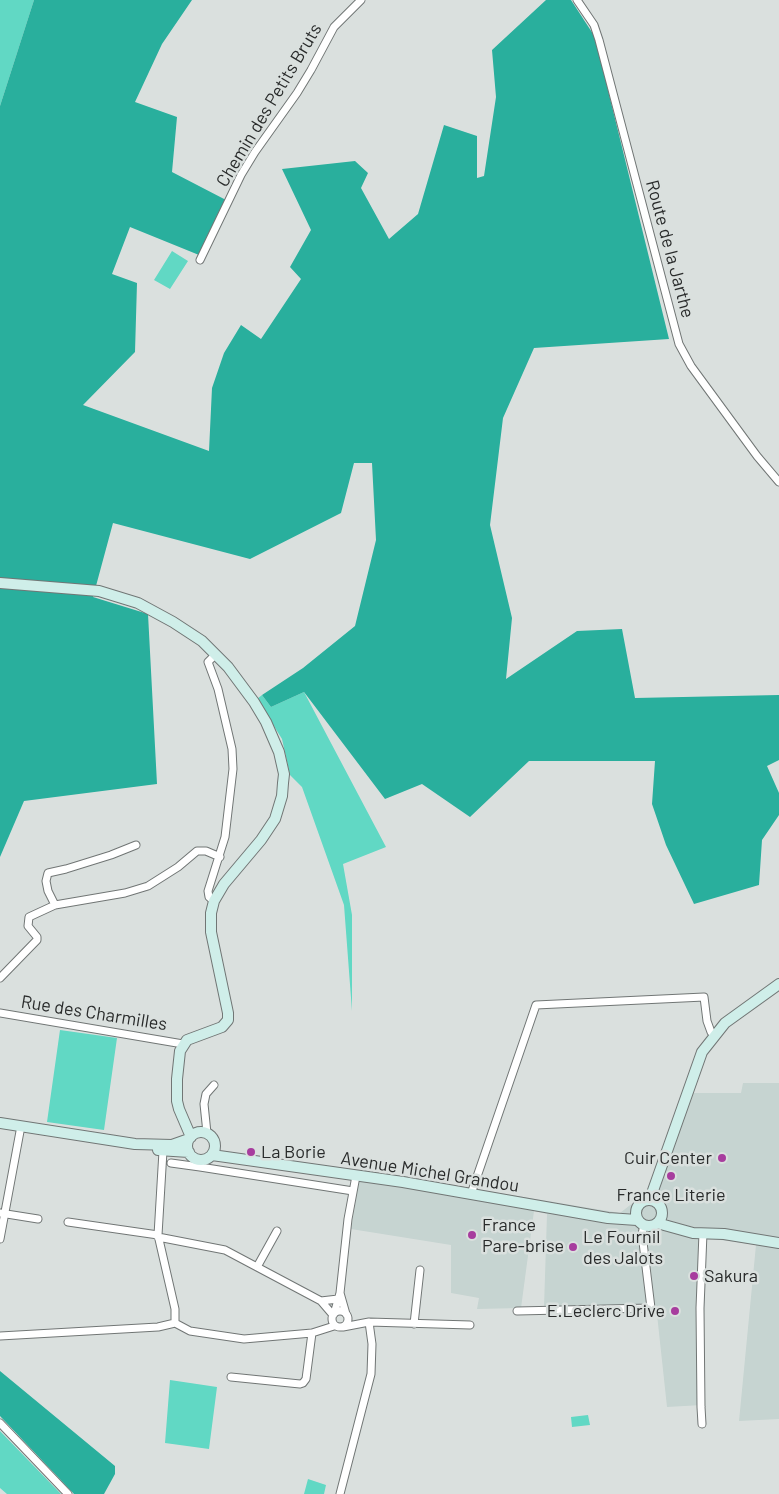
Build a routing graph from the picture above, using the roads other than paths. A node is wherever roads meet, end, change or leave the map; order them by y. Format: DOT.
graph roads {
  1 [pos="361,0"];
  2 [pos="577,0"];
  3 [pos="200,260"];
  4 [pos="779,482"];
  5 [pos="0,583"];
  6 [pos="216,654"];
  7 [pos="136,845"];
  8 [pos="220,857"];
  9 [pos="214,901"];
  10 [pos="55,905"];
  11 [pos="0,978"];
  12 [pos="779,984"];
  13 [pos="0,1013"];
  14 [pos="715,1035"];
  15 [pos="183,1044"];
  16 [pos="214,1085"];
  17 [pos="0,1123"];
  18 [pos="21,1126"];
  19 [pos="193,1137"];
  20 [pos="135,1144"];
  21 [pos="214,1150"];
  22 [pos="189,1152"];
  23 [pos="169,1155"];
  24 [pos="200,1163"];
  25 [pos="356,1176"];
  26 [pos="353,1191"];
  27 [pos="471,1194"];
  28 [pos="650,1199"];
  29 [pos="636,1208"];
  30 [pos="2,1213"];
  31 [pos="608,1218"];
  32 [pos="660,1218"];
  33 [pos="38,1219"];
  34 [pos="68,1222"];
  35 [pos="641,1223"];
  36 [pos="277,1231"];
  37 [pos="703,1233"];
  38 [pos="724,1234"];
  39 [pos="158,1236"];
  40 [pos="0,1239"];
  41 [pos="779,1243"];
  42 [pos="257,1267"];
  43 [pos="420,1270"];
  44 [pos="339,1296"];
  45 [pos="322,1301"];
  46 [pos="517,1311"];
  47 [pos="333,1314"];
  48 [pos="347,1316"];
  49 [pos="175,1322"];
  50 [pos="369,1322"];
  51 [pos="414,1324"];
  52 [pos="470,1325"];
  53 [pos="334,1326"];
  54 [pos="343,1327"];
  55 [pos="312,1333"];
  56 [pos="0,1336"];
  57 [pos="231,1377"];
  58 [pos="0,1423"];
  59 [pos="702,1424"];
  60 [pos="68,1494"];
  61 [pos="340,1494"];
  1 -- 3 [label="street, Chemin des Petits Bruts"];
  2 -- 4 [label="street, Route de la Jarthe"];
  5 -- 6 [label="street"];
  6 -- 8 [label="street"];
  6 -- 9 [label="street"];
  7 -- 10 [label="street"];
  8 -- 9 [label="street"];
  8 -- 10 [label="street"];
  9 -- 15 [label="street"];
  10 -- 11 [label="street"];
  12 -- 14 [label="street"];
  13 -- 15 [label="street, Rue des Charmilles"];
  14 -- 27 [label="street"];
  14 -- 28 [label="street"];
  15 -- 19 [label="street"];
  16 -- 19 [label="street"];
  17 -- 18 [label="street"];
  18 -- 20 [label="street"];
  18 -- 30 [label="street"];
  19 -- 20 [label="street"];
  19 -- 21 [label="street"];
  19 -- 22 [label="street"];
  19 -- 23 [label="street"];
  20 -- 23 [label="street"];
  21 -- 24 [label="street"];
  21 -- 25 [label="street, Avenue Michel Grandou"];
  22 -- 23 [label="street"];
  22 -- 24 [label="street"];
  23 -- 24 [label="street"];
  23 -- 39 [label="street"];
  24 -- 26 [label="street"];
  25 -- 26 [label="street"];
  25 -- 27 [label="street, Avenue Michel Grandou"];
  26 -- 44 [label="street"];
  27 -- 31 [label="street, Avenue Michel Grandou"];
  28 -- 29 [label="street"];
  28 -- 32 [label="street"];
  29 -- 31 [label="street, Avenue Michel Grandou"];
  29 -- 35 [label="street"];
  30 -- 33 [label="street"];
  30 -- 40 [label="street"];
  31 -- 35 [label="street, Avenue Michel Grandou"];
  32 -- 35 [label="street"];
  32 -- 37 [label="street"];
  32 -- 38 [label="street"];
  34 -- 39 [label="street"];
  35 -- 46 [label="street"];
  36 -- 42 [label="street"];
  37 -- 38 [label="street"];
  37 -- 59 [label="street"];
  38 -- 41 [label="street"];
  39 -- 42 [label="street"];
  39 -- 49 [label="street"];
  42 -- 45 [label="street"];
  43 -- 51 [label="street"];
  44 -- 45 [label="street"];
  44 -- 47 [label="street"];
  44 -- 48 [label="street"];
  45 -- 47 [label="street"];
  47 -- 48 [label="street"];
  47 -- 53 [label="street"];
  48 -- 50 [label="street"];
  48 -- 54 [label="street"];
  49 -- 55 [label="street"];
  49 -- 56 [label="street"];
  50 -- 51 [label="street"];
  50 -- 54 [label="street"];
  50 -- 61 [label="street"];
  51 -- 52 [label="street"];
  53 -- 54 [label="street"];
  53 -- 55 [label="street"];
  55 -- 57 [label="street"];
  58 -- 60 [label="street"];
}
